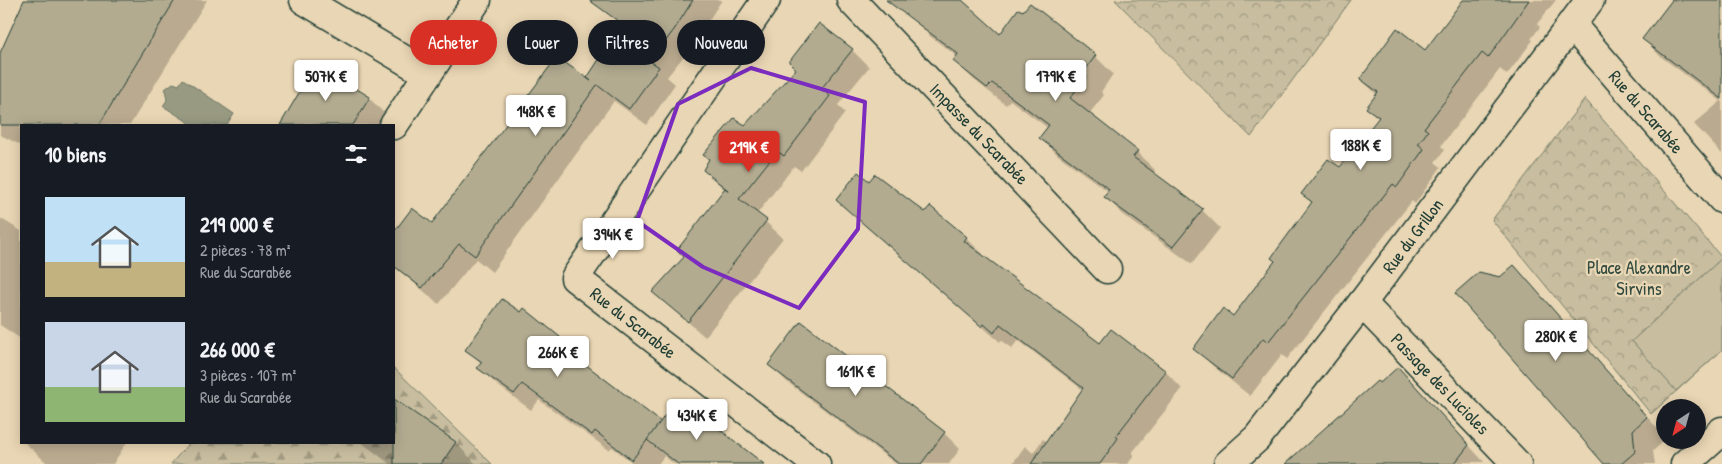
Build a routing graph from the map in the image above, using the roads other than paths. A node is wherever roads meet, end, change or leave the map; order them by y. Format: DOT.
graph roads {
  1 [pos="304,0"];
  2 [pos="477,0"];
  3 [pos="766,0"];
  4 [pos="851,0"];
  5 [pos="1590,0"];
  6 [pos="1571,24"];
  7 [pos="428,74"];
  8 [pos="395,124"];
  9 [pos="1722,199"];
  10 [pos="1107,269"];
  11 [pos="1362,303"];
  12 [pos="1722,431"];
  13 [pos="816,464"];
  14 [pos="1228,464"];
  15 [pos="1517,464"];
  16 [pos="1685,464"];
  1 -- 7 [label="street"];
  2 -- 7 [label="street"];
  3 -- 13 [label="street, Rue du Scarabée"];
  4 -- 10 [label="street, Impasse du Scarabée"];
  5 -- 6 [label="street, Rue du Grillon"];
  6 -- 9 [label="street, Rue du Scarabée"];
  6 -- 11 [label="street, Rue du Grillon"];
  7 -- 8 [label="street"];
  11 -- 14 [label="street, Rue du Grillon"];
  11 -- 15 [label="street, Passage des Lucioles"];
  12 -- 16 [label="street"];
}
